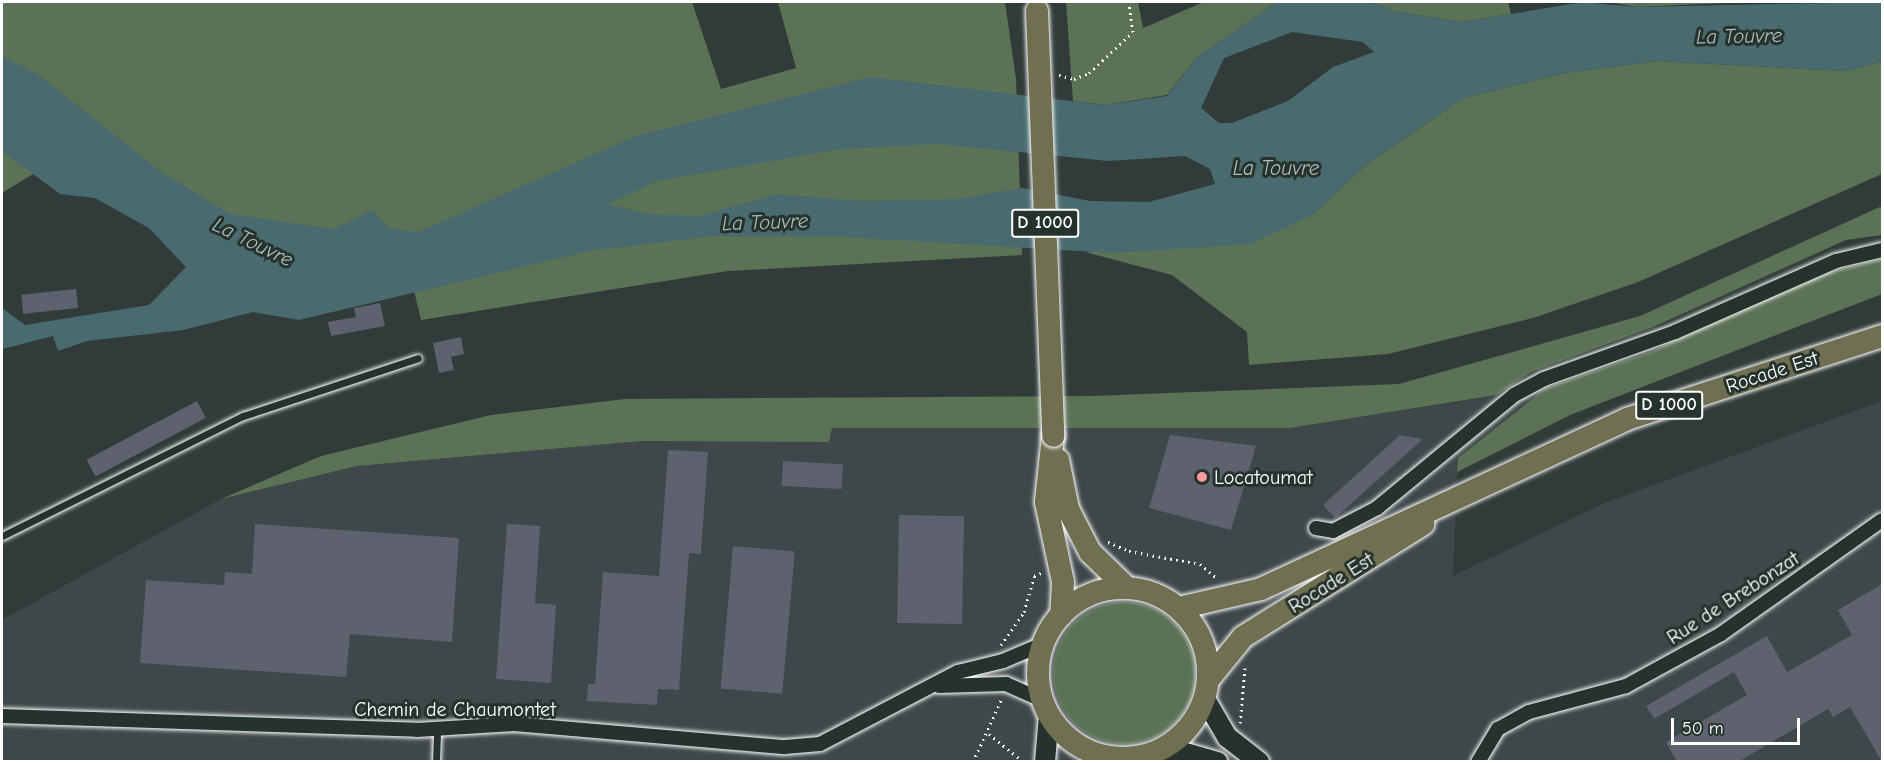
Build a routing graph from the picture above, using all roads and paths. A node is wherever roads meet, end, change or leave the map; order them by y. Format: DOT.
graph roads {
  1 [pos="1129,2"];
  2 [pos="1036,6"];
  3 [pos="1054,74"];
  4 [pos="1882,250"];
  5 [pos="1882,336"];
  6 [pos="418,358"];
  7 [pos="1053,436"];
  8 [pos="1464,496"];
  9 [pos="1882,520"];
  10 [pos="1317,528"];
  11 [pos="2,536"];
  12 [pos="1090,552"];
  13 [pos="1058,567"];
  14 [pos="1126,587"];
  15 [pos="1225,601"];
  16 [pos="1179,608"];
  17 [pos="1061,615"];
  18 [pos="1243,637"];
  19 [pos="1043,644"];
  20 [pos="1003,661"];
  21 [pos="1006,684"];
  22 [pos="931,688"];
  23 [pos="1207,689"];
  24 [pos="1046,708"];
  25 [pos="2,716"];
  26 [pos="437,729"];
  27 [pos="989,734"];
  28 [pos="1227,737"];
  29 [pos="1153,752"];
  30 [pos="1100,759"];
  31 [pos="436,762"];
  32 [pos="973,762"];
  33 [pos="1024,762"];
  34 [pos="1045,762"];
  35 [pos="1217,762"];
  36 [pos="1259,762"];
  37 [pos="1478,762"];
  1 -- 3 [label="path"];
  2 -- 7 [label="main road, D 1000, bridge"];
  4 -- 10 [label="street"];
  5 -- 8 [label="main road, Rocade Est / D 1000"];
  6 -- 11 [label="lane"];
  7 -- 12 [label="main road, D 1000"];
  7 -- 13 [label="main road, D 1000"];
  8 -- 15 [label="main road, Rocade Est / D 1000"];
  8 -- 18 [label="main road, Rocade Est / D 1000"];
  9 -- 37 [label="street, Rue de Brebonzat"];
  12 -- 14 [label="main road, D 1000"];
  12 -- 15 [label="path"];
  13 -- 17 [label="main road, D 1000"];
  13 -- 20 [label="path"];
  14 -- 16 [label="main road"];
  14 -- 17 [label="main road"];
  15 -- 16 [label="main road, Rocade Est / D 1000"];
  16 -- 23 [label="main road"];
  17 -- 19 [label="main road"];
  18 -- 23 [label="main road, Rocade Est / D 1000"];
  18 -- 28 [label="path"];
  19 -- 20 [label="street, Chemin de Chaumontet"];
  19 -- 24 [label="main road"];
  20 -- 22 [label="street, Chemin de Chaumontet"];
  21 -- 22 [label="street, Chemin de Chaumontet"];
  21 -- 24 [label="street, Chemin de Chaumontet"];
  21 -- 27 [label="path"];
  22 -- 26 [label="street, Chemin de Chaumontet"];
  23 -- 28 [label="street"];
  23 -- 29 [label="main road"];
  24 -- 30 [label="main road"];
  24 -- 34 [label="street"];
  25 -- 26 [label="street, Chemin de Chaumontet"];
  26 -- 31 [label="lane"];
  27 -- 32 [label="path"];
  27 -- 33 [label="path"];
  28 -- 36 [label="street"];
  29 -- 30 [label="main road"];
  29 -- 35 [label="street"];
}
